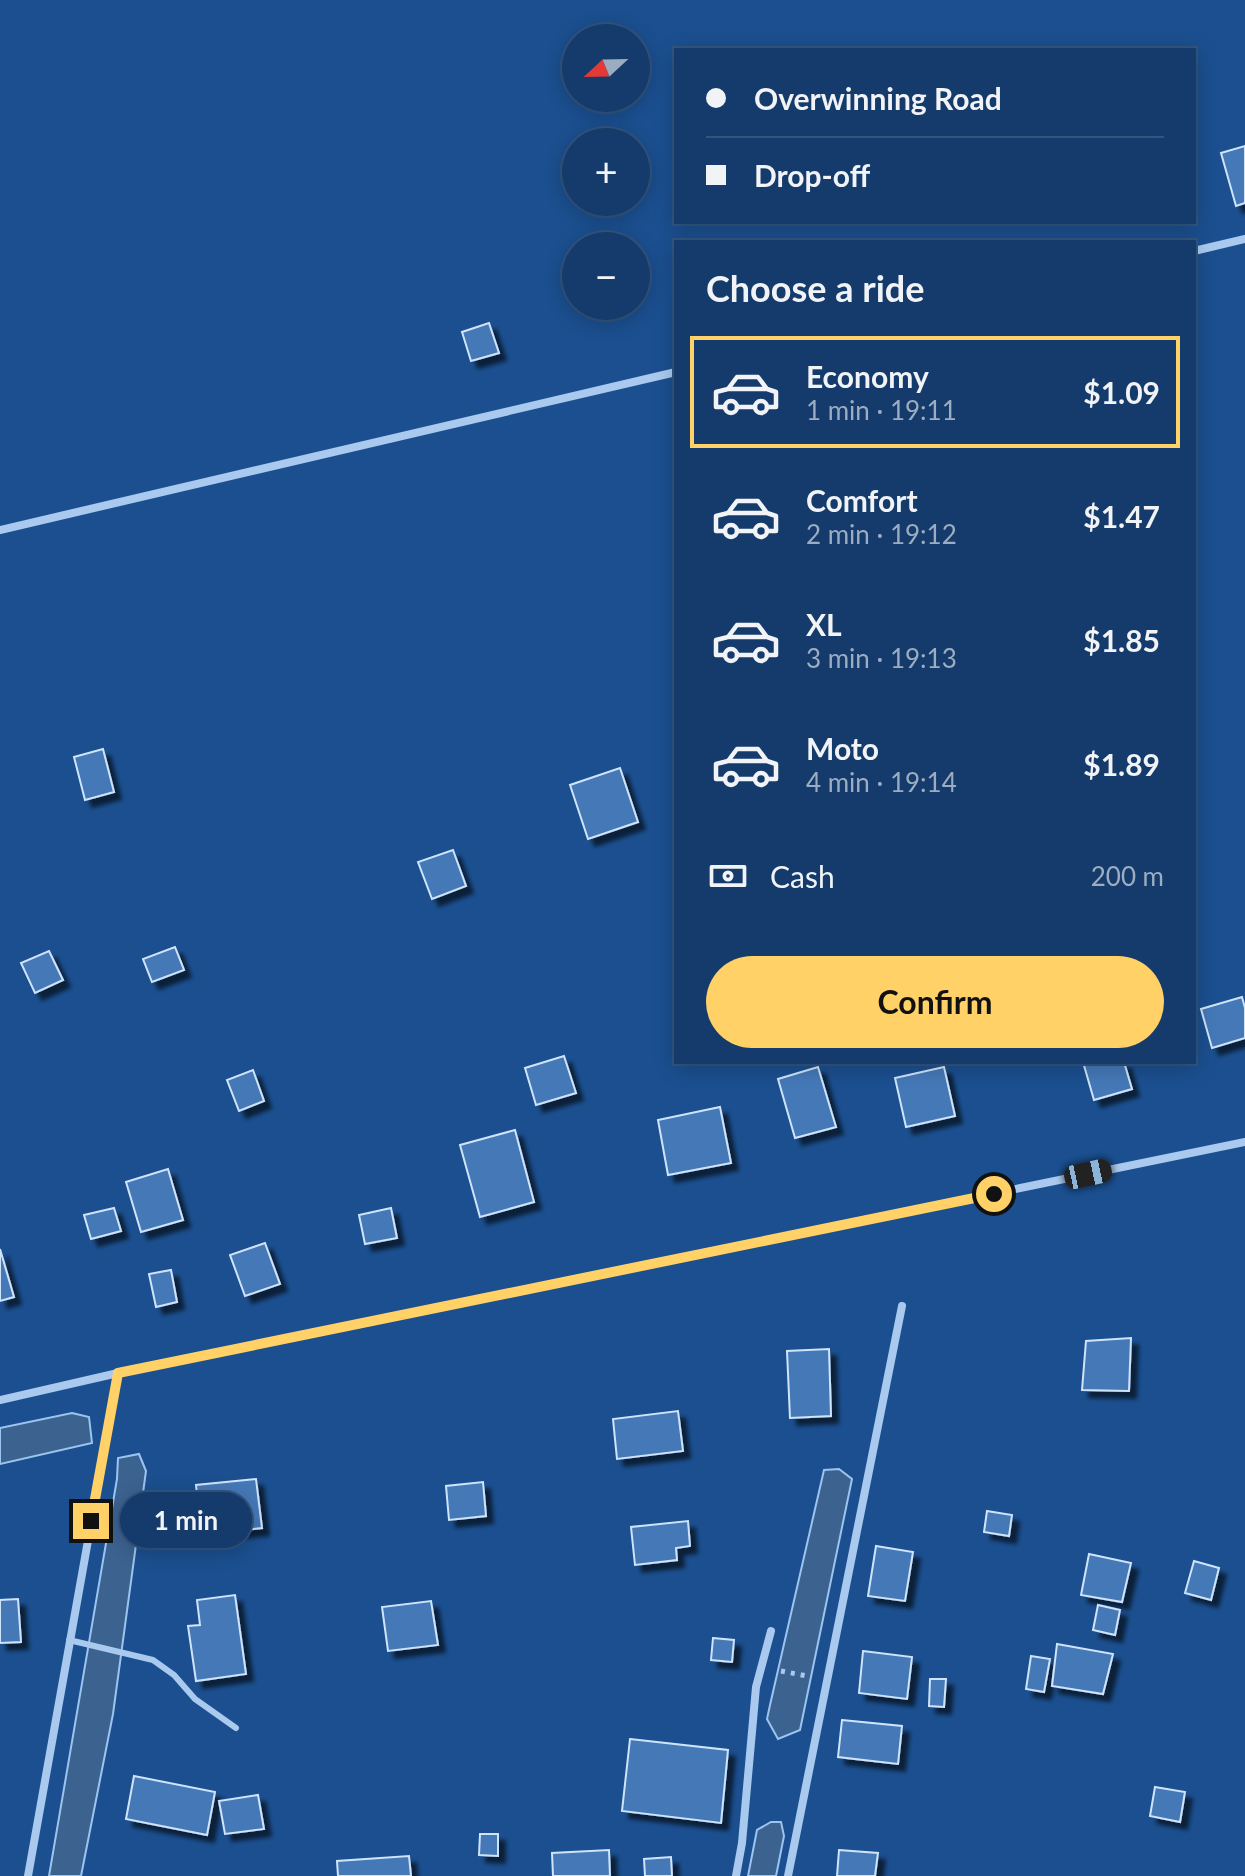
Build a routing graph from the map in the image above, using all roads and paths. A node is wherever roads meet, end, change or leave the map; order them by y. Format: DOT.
graph roads {
  1 [pos="1245,239"];
  2 [pos="1196,251"];
  3 [pos="674,372"];
  4 [pos="0,530"];
  5 [pos="1245,1142"];
  6 [pos="902,1306"];
  7 [pos="118,1373"];
  8 [pos="0,1400"];
  9 [pos="771,1631"];
  10 [pos="69,1640"];
  11 [pos="774,1669"];
  12 [pos="817,1679"];
  13 [pos="236,1728"];
  14 [pos="28,1876"];
  15 [pos="736,1876"];
  16 [pos="788,1876"];
  1 -- 2 [label="street"];
  3 -- 4 [label="street"];
  5 -- 7 [label="street"];
  6 -- 16 [label="street"];
  7 -- 8 [label="street"];
  7 -- 10 [label="street"];
  9 -- 15 [label="street"];
  10 -- 13 [label="lane"];
  10 -- 14 [label="street"];
  11 -- 12 [label="path"];
}
